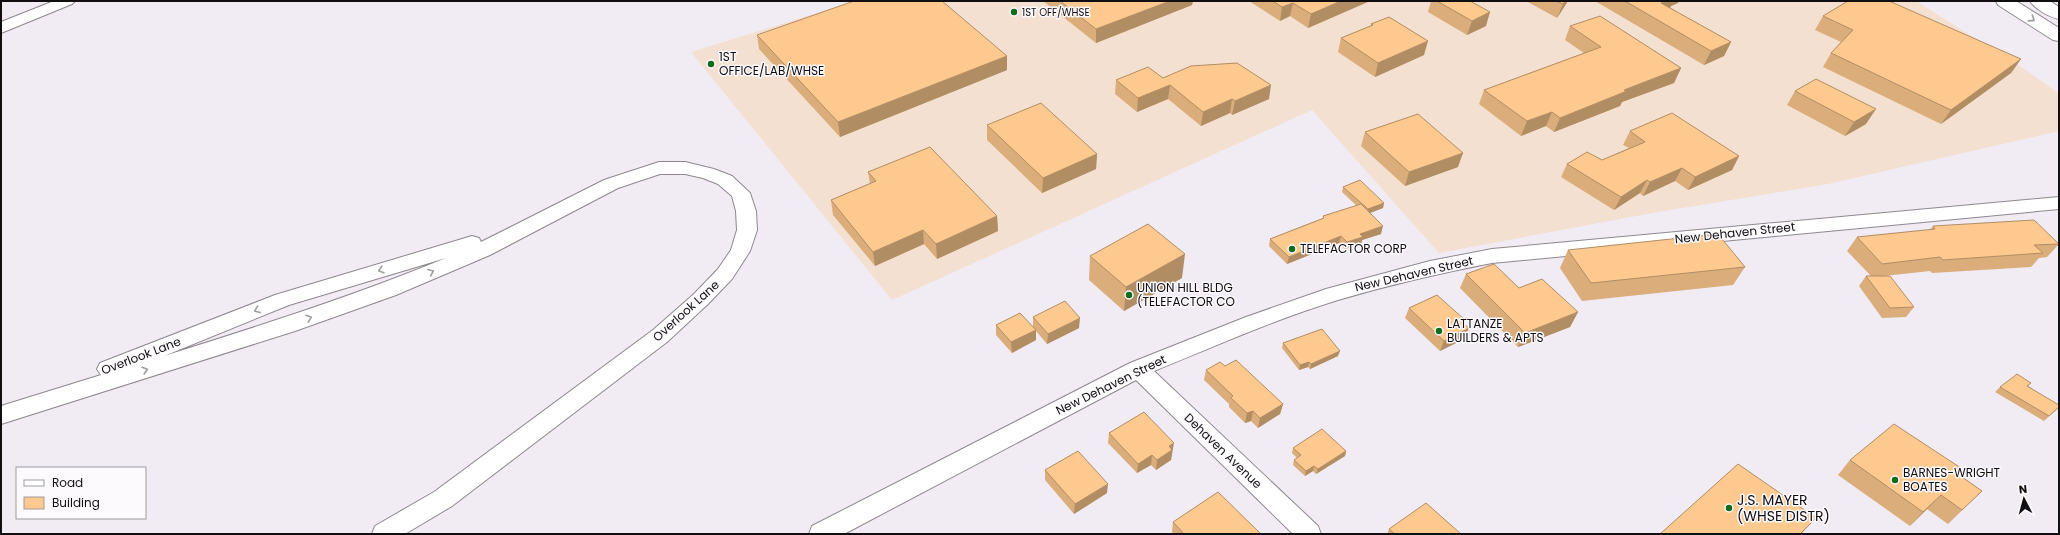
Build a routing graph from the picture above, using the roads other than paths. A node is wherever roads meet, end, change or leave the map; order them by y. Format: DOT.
graph roads {
  1 [pos="67,1"];
  2 [pos="2004,1"];
  3 [pos="2038,1"];
  4 [pos="2059,14"];
  5 [pos="1,28"];
  6 [pos="2059,36"];
  7 [pos="2059,203"];
  8 [pos="526,227"];
  9 [pos="282,300"];
  10 [pos="288,325"];
  11 [pos="1138,368"];
  12 [pos="1,411"];
  13 [pos="1,415"];
  14 [pos="384,534"];
  15 [pos="821,534"];
  16 [pos="1309,534"];
  1 -- 5 [label="street"];
  2 -- 6 [label="highway, one-way"];
  3 -- 4 [label="highway"];
  7 -- 11 [label="street, New Dehaven Street"];
  8 -- 9 [label="street, Overlook Lane, one-way"];
  10 -- 8 [label="street, Overlook Lane, one-way"];
  8 -- 14 [label="street, Overlook Lane"];
  9 -- 10 [label="street"];
  9 -- 12 [label="street, Overlook Lane, one-way"];
  13 -- 10 [label="street, Overlook Lane, one-way"];
  11 -- 15 [label="street, New Dehaven Street"];
  11 -- 16 [label="street, Dehaven Avenue"];
}
